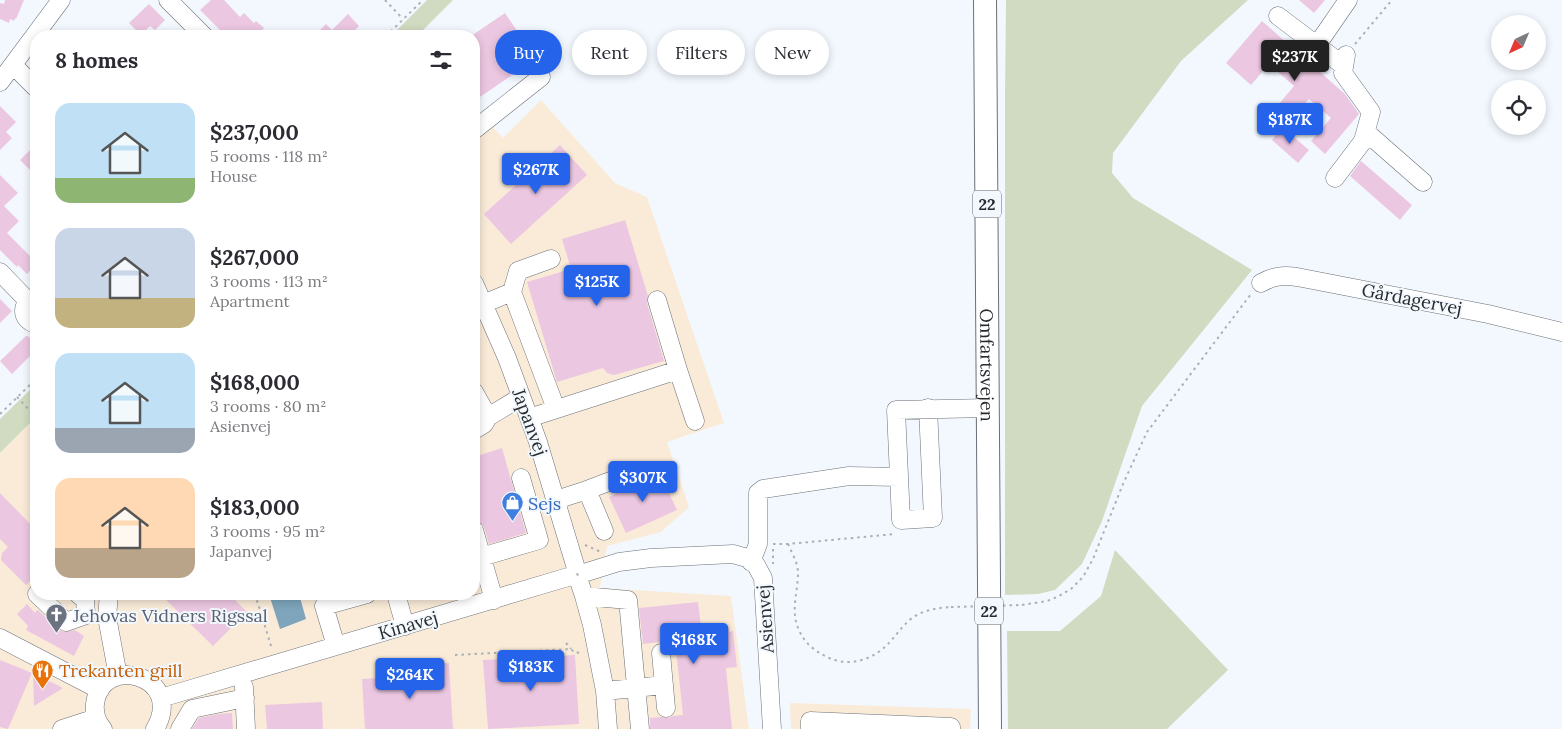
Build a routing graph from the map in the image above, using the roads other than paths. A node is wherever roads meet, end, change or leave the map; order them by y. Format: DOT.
graph roads {
  1 [pos="61,0"];
  2 [pos="168,0"];
  3 [pos="986,0"];
  4 [pos="1348,0"];
  5 [pos="1278,16"];
  6 [pos="39,30"];
  7 [pos="198,30"];
  8 [pos="30,42"];
  9 [pos="1317,45"];
  10 [pos="13,65"];
  11 [pos="541,76"];
  12 [pos="0,82"];
  13 [pos="30,82"];
  14 [pos="480,125"];
  15 [pos="1366,132"];
  16 [pos="1335,178"];
  17 [pos="1423,182"];
  18 [pos="551,259"];
  19 [pos="0,272"];
  20 [pos="1261,282"];
  21 [pos="512,292"];
  22 [pos="30,297"];
  23 [pos="480,297"];
  24 [pos="657,300"];
  25 [pos="30,301"];
  26 [pos="483,304"];
  27 [pos="30,322"];
  28 [pos="1562,332"];
  29 [pos="678,370"];
  30 [pos="521,397"];
  31 [pos="480,402"];
  32 [pos="928,408"];
  33 [pos="988,408"];
  34 [pos="556,409"];
  35 [pos="488,416"];
  36 [pos="529,418"];
  37 [pos="695,421"];
  38 [pos="480,426"];
  39 [pos="521,478"];
  40 [pos="899,478"];
  41 [pos="616,479"];
  42 [pos="587,490"];
  43 [pos="558,505"];
  44 [pos="533,519"];
  45 [pos="604,531"];
  46 [pos="751,562"];
  47 [pos="480,564"];
  48 [pos="579,579"];
  49 [pos="43,600"];
  50 [pos="84,600"];
  51 [pos="108,600"];
  52 [pos="346,600"];
  53 [pos="398,600"];
  54 [pos="494,600"];
  55 [pos="107,614"];
  56 [pos="86,615"];
  57 [pos="405,626"];
  58 [pos="0,638"];
  59 [pos="336,646"];
  60 [pos="661,653"];
  61 [pos="243,674"];
  62 [pos="118,676"];
  63 [pos="664,685"];
  64 [pos="636,688"];
  65 [pos="100,690"];
  66 [pos="605,691"];
  67 [pos="161,698"];
  68 [pos="245,698"];
  69 [pos="666,708"];
  70 [pos="100,723"];
  71 [pos="62,729"];
  72 [pos="155,729"];
  73 [pos="180,729"];
  74 [pos="246,729"];
  75 [pos="608,729"];
  76 [pos="640,729"];
  77 [pos="772,729"];
  78 [pos="810,729"];
  79 [pos="951,729"];
  80 [pos="990,729"];
  1 -- 6 [label="street"];
  2 -- 7 [label="street"];
  3 -- 33 [label="main road, Omfartsvejen / 22"];
  4 -- 9 [label="street"];
  5 -- 9 [label="street"];
  8 -- 10 [label="street"];
  9 -- 15 [label="street"];
  10 -- 12 [label="street"];
  10 -- 13 [label="street"];
  11 -- 14 [label="street"];
  15 -- 16 [label="street"];
  15 -- 17 [label="street"];
  18 -- 21 [label="street"];
  19 -- 22 [label="street"];
  20 -- 28 [label="street, Gårdagervej"];
  21 -- 26 [label="street"];
  21 -- 34 [label="street"];
  23 -- 26 [label="street, Japanvej"];
  24 -- 29 [label="street"];
  25 -- 27 [label="street"];
  26 -- 30 [label="street, Japanvej"];
  29 -- 34 [label="street"];
  29 -- 37 [label="street"];
  30 -- 35 [label="street"];
  30 -- 36 [label="street, Japanvej"];
  31 -- 35 [label="street"];
  32 -- 33 [label="street"];
  32 -- 40 [label="street"];
  32 -- 40 [label="street"];
  33 -- 80 [label="main road, Omfartsvejen / 22"];
  34 -- 36 [label="street"];
  35 -- 38 [label="street"];
  36 -- 43 [label="street, Japanvej"];
  39 -- 44 [label="street"];
  40 -- 46 [label="street"];
  41 -- 42 [label="street"];
  42 -- 43 [label="street"];
  42 -- 45 [label="street"];
  43 -- 44 [label="street"];
  43 -- 48 [label="street, Japanvej"];
  44 -- 47 [label="street"];
  46 -- 48 [label="street, Asienvej"];
  46 -- 77 [label="street, Asienvej"];
  47 -- 54 [label="street"];
  48 -- 54 [label="street, Kinavej"];
  48 -- 64 [label="street"];
  48 -- 66 [label="street, Japanvej"];
  49 -- 56 [label="street"];
  50 -- 56 [label="street"];
  51 -- 55 [label="street"];
  52 -- 59 [label="street"];
  53 -- 57 [label="street"];
  54 -- 57 [label="street, Kinavej"];
  55 -- 56 [label="street"];
  55 -- 62 [label="street"];
  57 -- 59 [label="street, Kinavej"];
  58 -- 65 [label="street"];
  59 -- 61 [label="street, Kinavej"];
  60 -- 63 [label="street"];
  61 -- 67 [label="street, Kinavej"];
  61 -- 68 [label="street"];
  62 -- 65 [label="street"];
  62 -- 67 [label="street"];
  63 -- 64 [label="street"];
  63 -- 69 [label="street"];
  64 -- 66 [label="street"];
  64 -- 76 [label="street"];
  65 -- 70 [label="street"];
  66 -- 75 [label="street, Japanvej"];
  67 -- 72 [label="street"];
  68 -- 73 [label="street"];
  68 -- 74 [label="street"];
  70 -- 71 [label="street"];
  78 -- 79 [label="street"];
}
